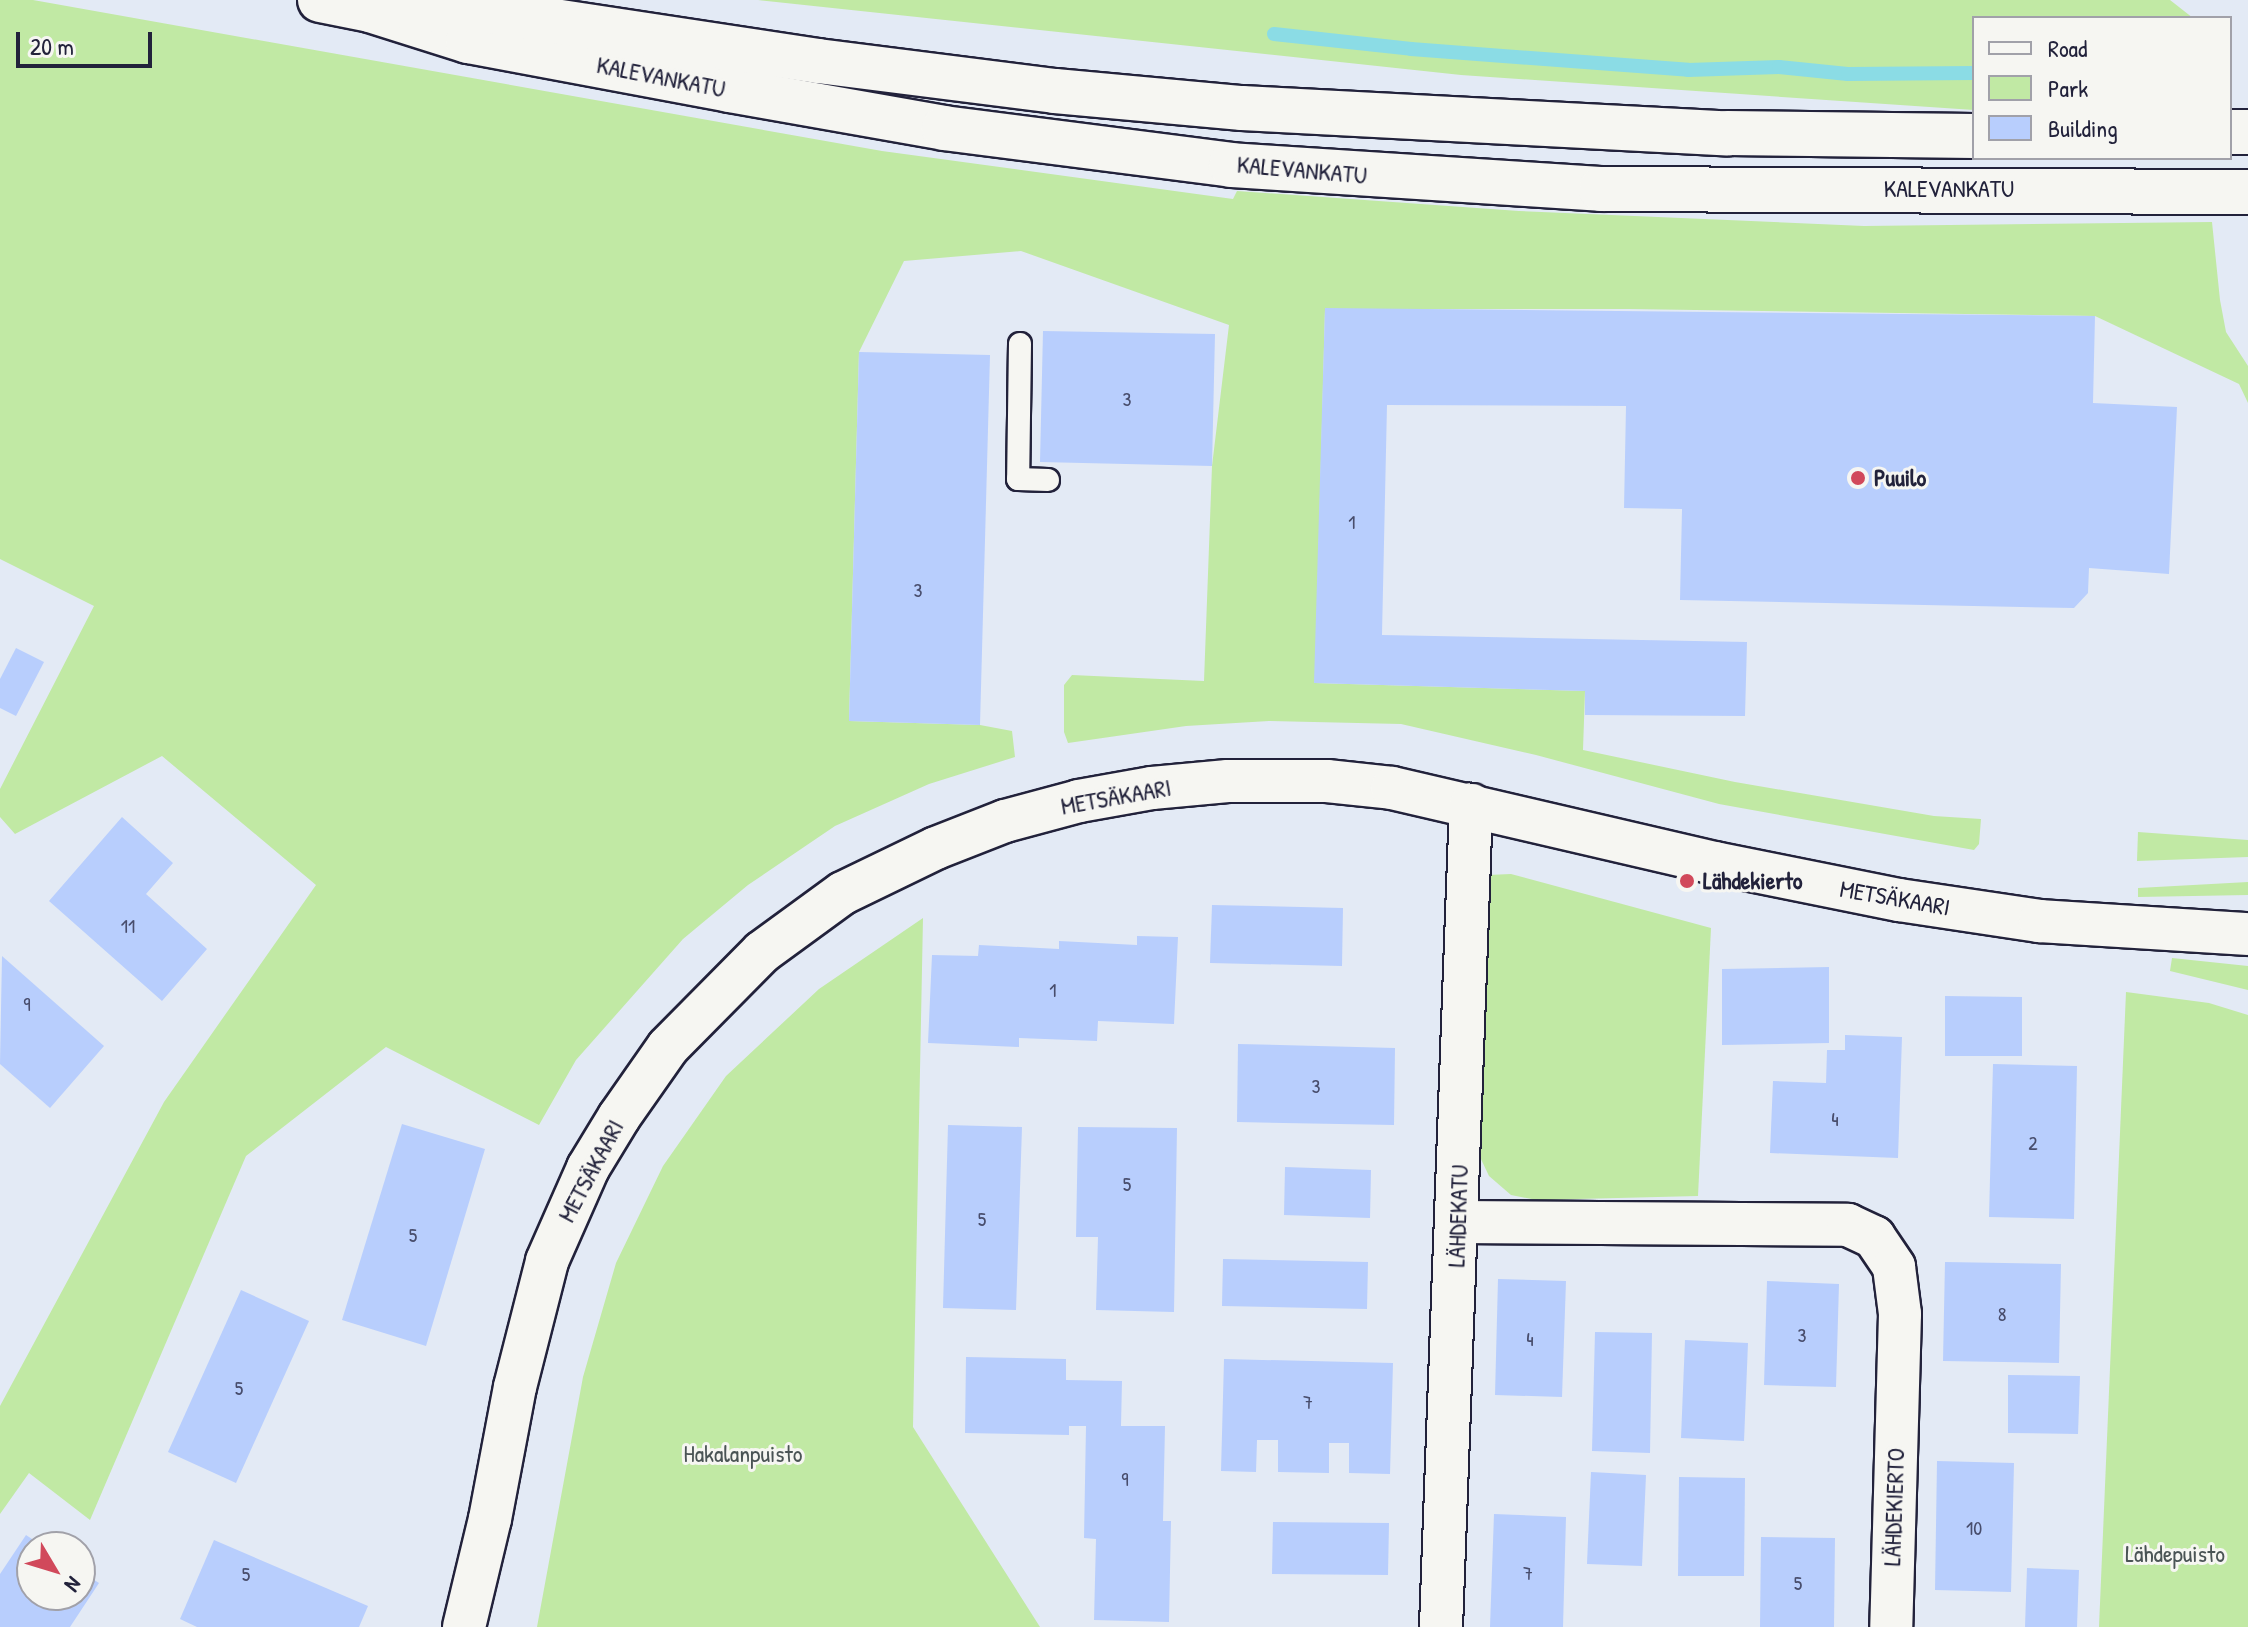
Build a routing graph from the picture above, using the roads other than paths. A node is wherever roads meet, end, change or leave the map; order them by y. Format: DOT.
graph roads {
  1 [pos="320,0"];
  2 [pos="370,10"];
  3 [pos="1972,136"];
  4 [pos="2248,192"];
  5 [pos="1020,344"];
  6 [pos="1048,480"];
  7 [pos="1471,805"];
  8 [pos="2248,934"];
  9 [pos="1458,1222"];
  10 [pos="464,1627"];
  11 [pos="1441,1627"];
  12 [pos="1891,1627"];
  1 -- 2 [label="main road, KALEVANKATU"];
  2 -- 3 [label="main road, KALEVANKATU"];
  2 -- 4 [label="main road, KALEVANKATU"];
  5 -- 6 [label="lane"];
  7 -- 8 [label="street, METSÄKAARI"];
  7 -- 9 [label="street, LÄHDEKATU"];
  7 -- 10 [label="street, METSÄKAARI"];
  9 -- 11 [label="street, LÄHDEKATU"];
  9 -- 12 [label="street, LÄHDEKIERTO"];
}
